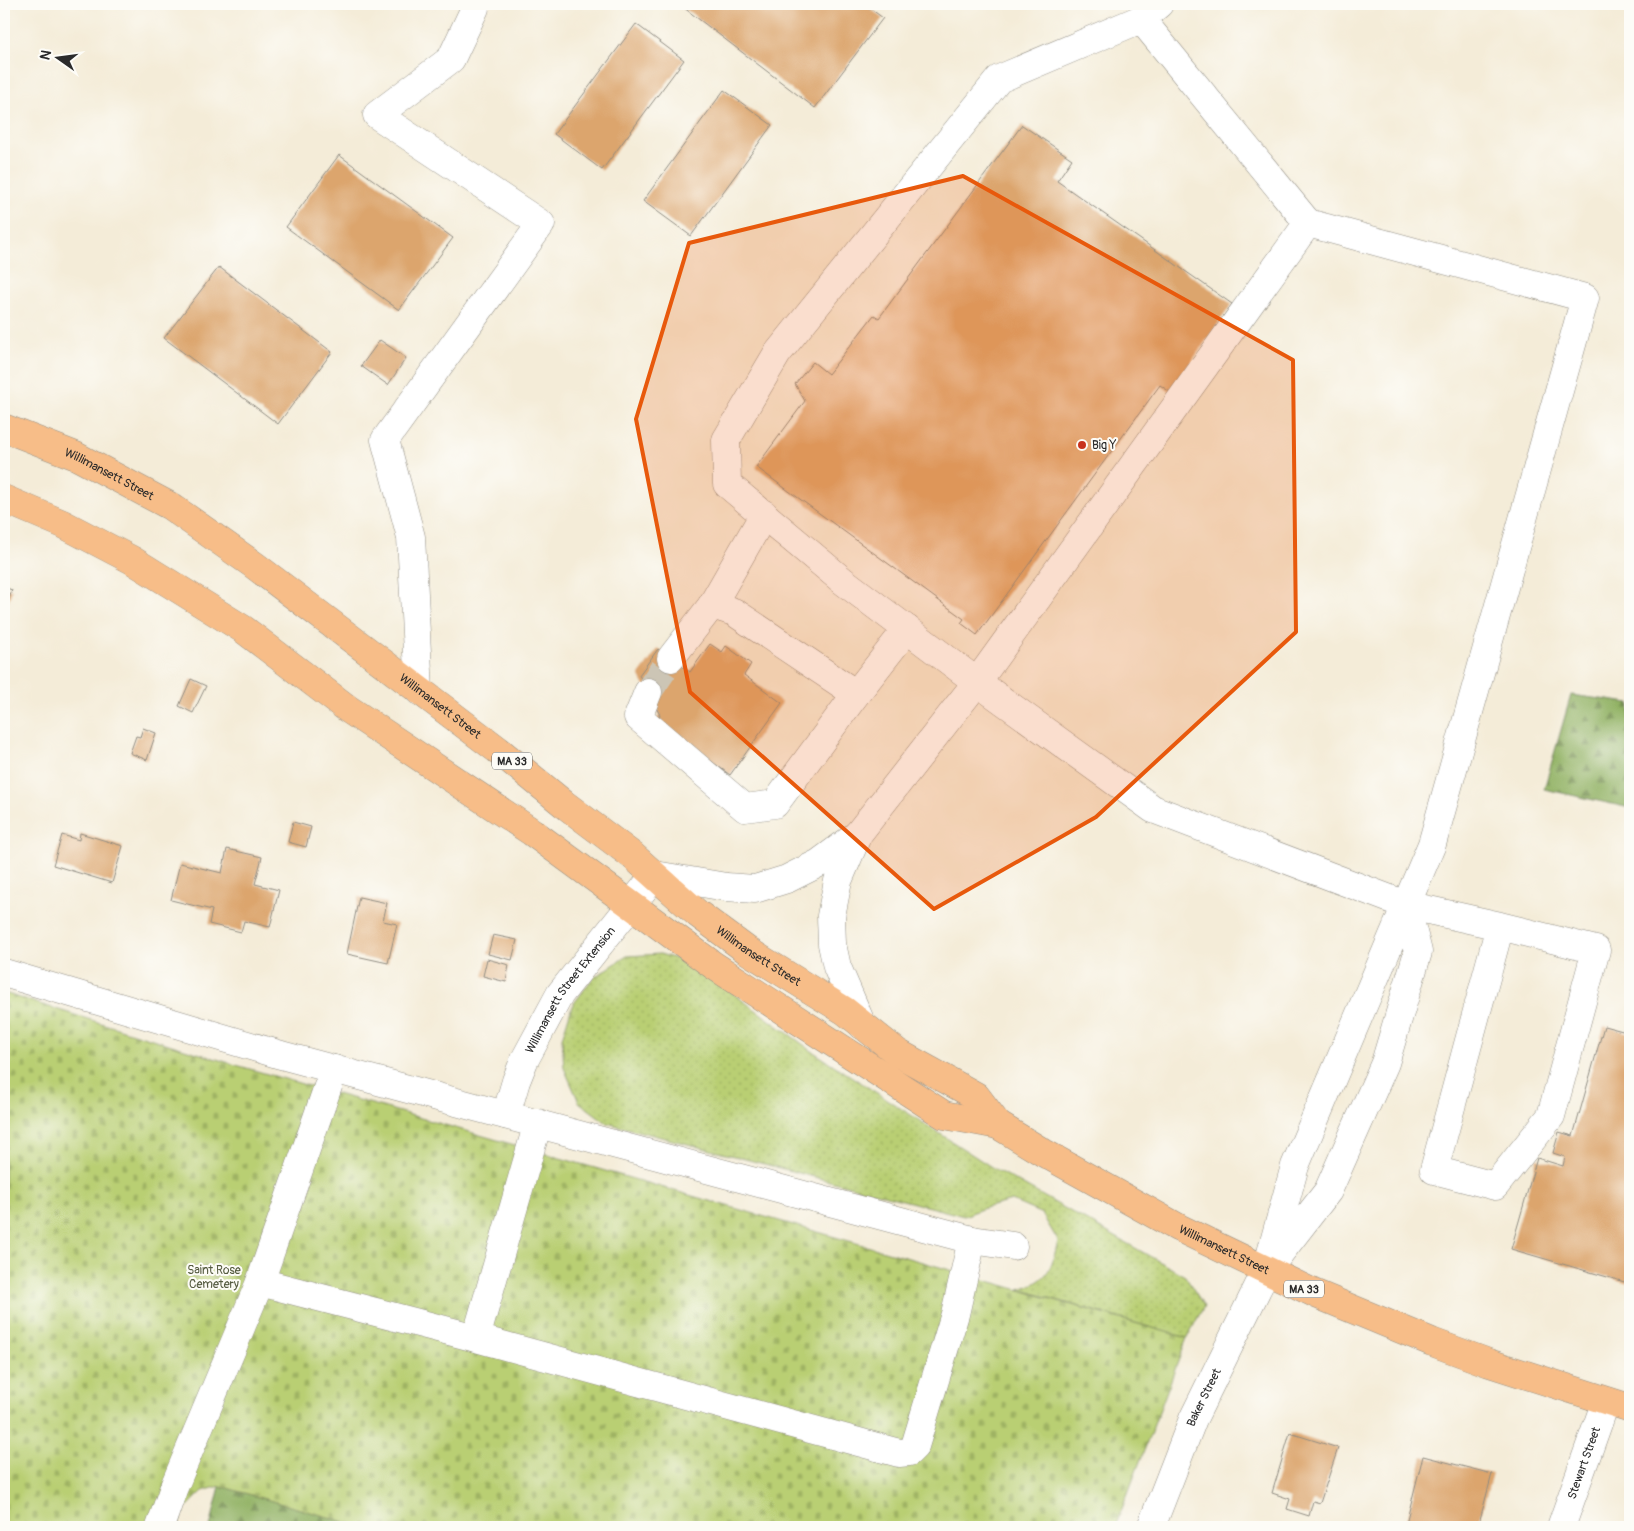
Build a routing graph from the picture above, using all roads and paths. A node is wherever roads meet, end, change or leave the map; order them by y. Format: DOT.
graph roads {
  1 [pos="475,4"];
  2 [pos="1150,12"];
  3 [pos="1308,223"];
  4 [pos="4,428"];
  5 [pos="4,499"];
  6 [pos="764,514"];
  7 [pos="712,605"];
  8 [pos="906,629"];
  9 [pos="671,658"];
  10 [pos="976,682"];
  11 [pos="419,691"];
  12 [pos="648,692"];
  13 [pos="856,694"];
  14 [pos="858,834"];
  15 [pos="655,874"];
  16 [pos="631,904"];
  17 [pos="1406,905"];
  18 [pos="1500,926"];
  19 [pos="5,977"];
  20 [pos="862,1025"];
  21 [pos="334,1069"];
  22 [pos="506,1114"];
  23 [pos="538,1123"];
  24 [pos="998,1125"];
  25 [pos="972,1240"];
  26 [pos="1013,1246"];
  27 [pos="1266,1271"];
  28 [pos="260,1282"];
  29 [pos="476,1338"];
  30 [pos="1618,1404"];
  31 [pos="160,1527"];
  32 [pos="1151,1527"];
  33 [pos="1561,1527"];
  1 -- 11 [label="street"];
  2 -- 3 [label="street"];
  2 -- 6 [label="street"];
  3 -- 10 [label="street"];
  3 -- 17 [label="street"];
  4 -- 11 [label="main road, Willimansett Street / MA 33"];
  5 -- 16 [label="main road, Willimansett Street / MA 33"];
  6 -- 7 [label="street"];
  6 -- 8 [label="street"];
  7 -- 9 [label="street"];
  7 -- 13 [label="street"];
  8 -- 10 [label="street"];
  8 -- 13 [label="street"];
  10 -- 14 [label="street"];
  10 -- 17 [label="street"];
  11 -- 15 [label="main road, Willimansett Street / MA 33"];
  12 -- 13 [label="street"];
  14 -- 15 [label="street"];
  14 -- 20 [label="street"];
  15 -- 16 [label="street, Willimansett Street Extension"];
  15 -- 20 [label="main road, Willimansett Street / MA 33"];
  16 -- 22 [label="street, Willimansett Street Extension"];
  16 -- 24 [label="main road, Willimansett Street / MA 33"];
  17 -- 18 [label="street"];
  17 -- 27 [label="street"];
  17 -- 27 [label="street"];
  18 -- 18 [label="street"];
  19 -- 21 [label="street"];
  20 -- 24 [label="main road, Willimansett Street / MA 33"];
  21 -- 22 [label="street"];
  21 -- 28 [label="street"];
  22 -- 23 [label="street"];
  23 -- 25 [label="street"];
  23 -- 29 [label="street"];
  24 -- 27 [label="main road, Willimansett Street / MA 33"];
  25 -- 26 [label="street"];
  25 -- 29 [label="street"];
  27 -- 30 [label="main road, Willimansett Street / MA 33"];
  27 -- 32 [label="street, Baker Street"];
  28 -- 29 [label="street"];
  28 -- 31 [label="street"];
  30 -- 33 [label="street, Stewart Street"];
}
